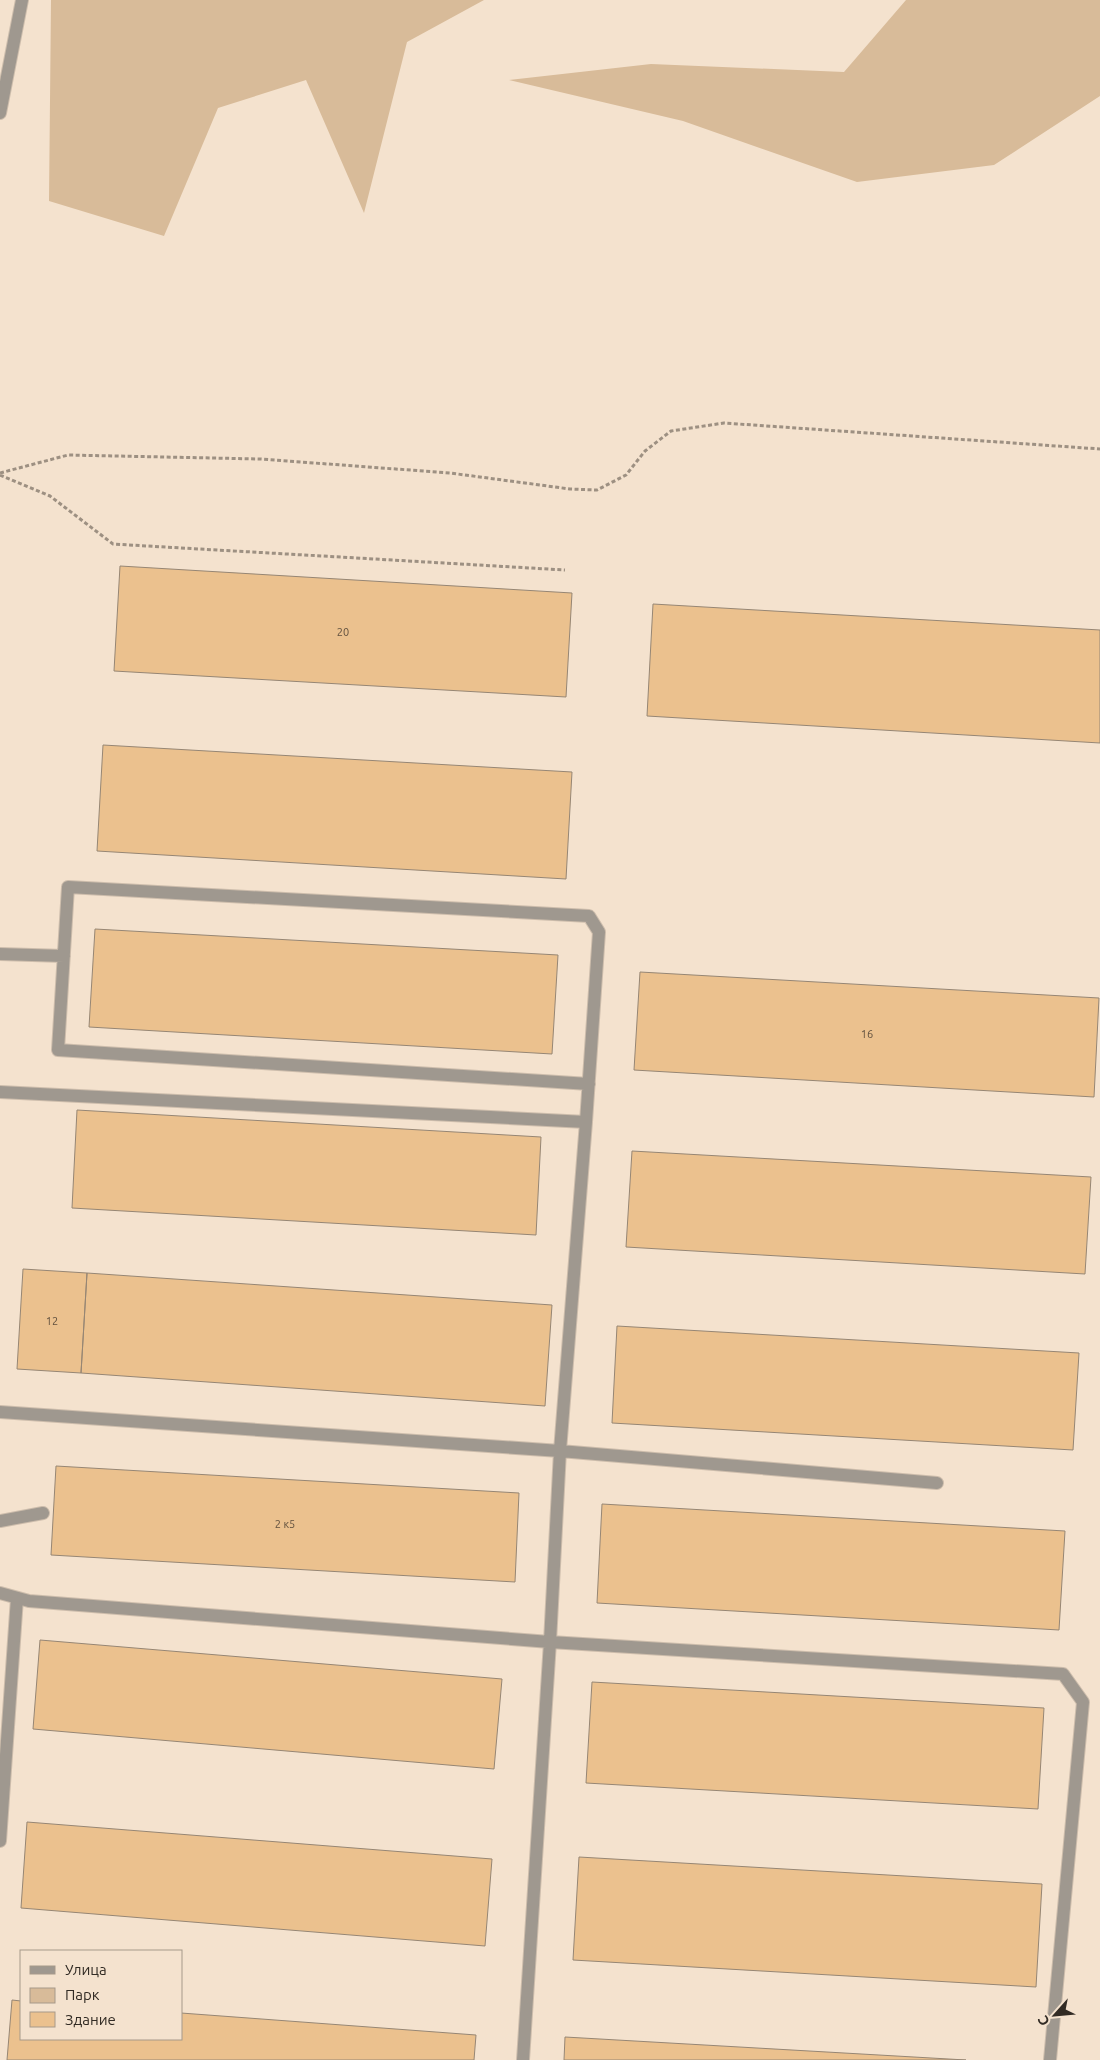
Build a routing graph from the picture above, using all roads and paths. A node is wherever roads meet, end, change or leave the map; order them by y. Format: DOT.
graph roads {
  1 [pos="22,0"];
  2 [pos="0,113"];
  3 [pos="1100,449"];
  4 [pos="0,474"];
  5 [pos="565,570"];
  6 [pos="0,954"];
  7 [pos="64,956"];
  8 [pos="589,1084"];
  9 [pos="0,1092"];
  10 [pos="586,1122"];
  11 [pos="0,1412"];
  12 [pos="560,1451"];
  13 [pos="938,1483"];
  14 [pos="43,1513"];
  15 [pos="0,1520"];
  16 [pos="0,1593"];
  17 [pos="17,1598"];
  18 [pos="550,1642"];
  19 [pos="0,1842"];
  20 [pos="524,2060"];
  21 [pos="1050,2060"];
  1 -- 2 [label="street"];
  3 -- 4 [label="path"];
  4 -- 5 [label="path"];
  6 -- 7 [label="street"];
  7 -- 8 [label="street"];
  7 -- 8 [label="street"];
  8 -- 10 [label="street"];
  9 -- 10 [label="street"];
  10 -- 12 [label="street"];
  11 -- 12 [label="street"];
  12 -- 13 [label="street"];
  12 -- 18 [label="street"];
  14 -- 15 [label="street"];
  16 -- 17 [label="street"];
  17 -- 18 [label="street"];
  17 -- 19 [label="street"];
  18 -- 20 [label="street"];
  18 -- 21 [label="street"];
}
